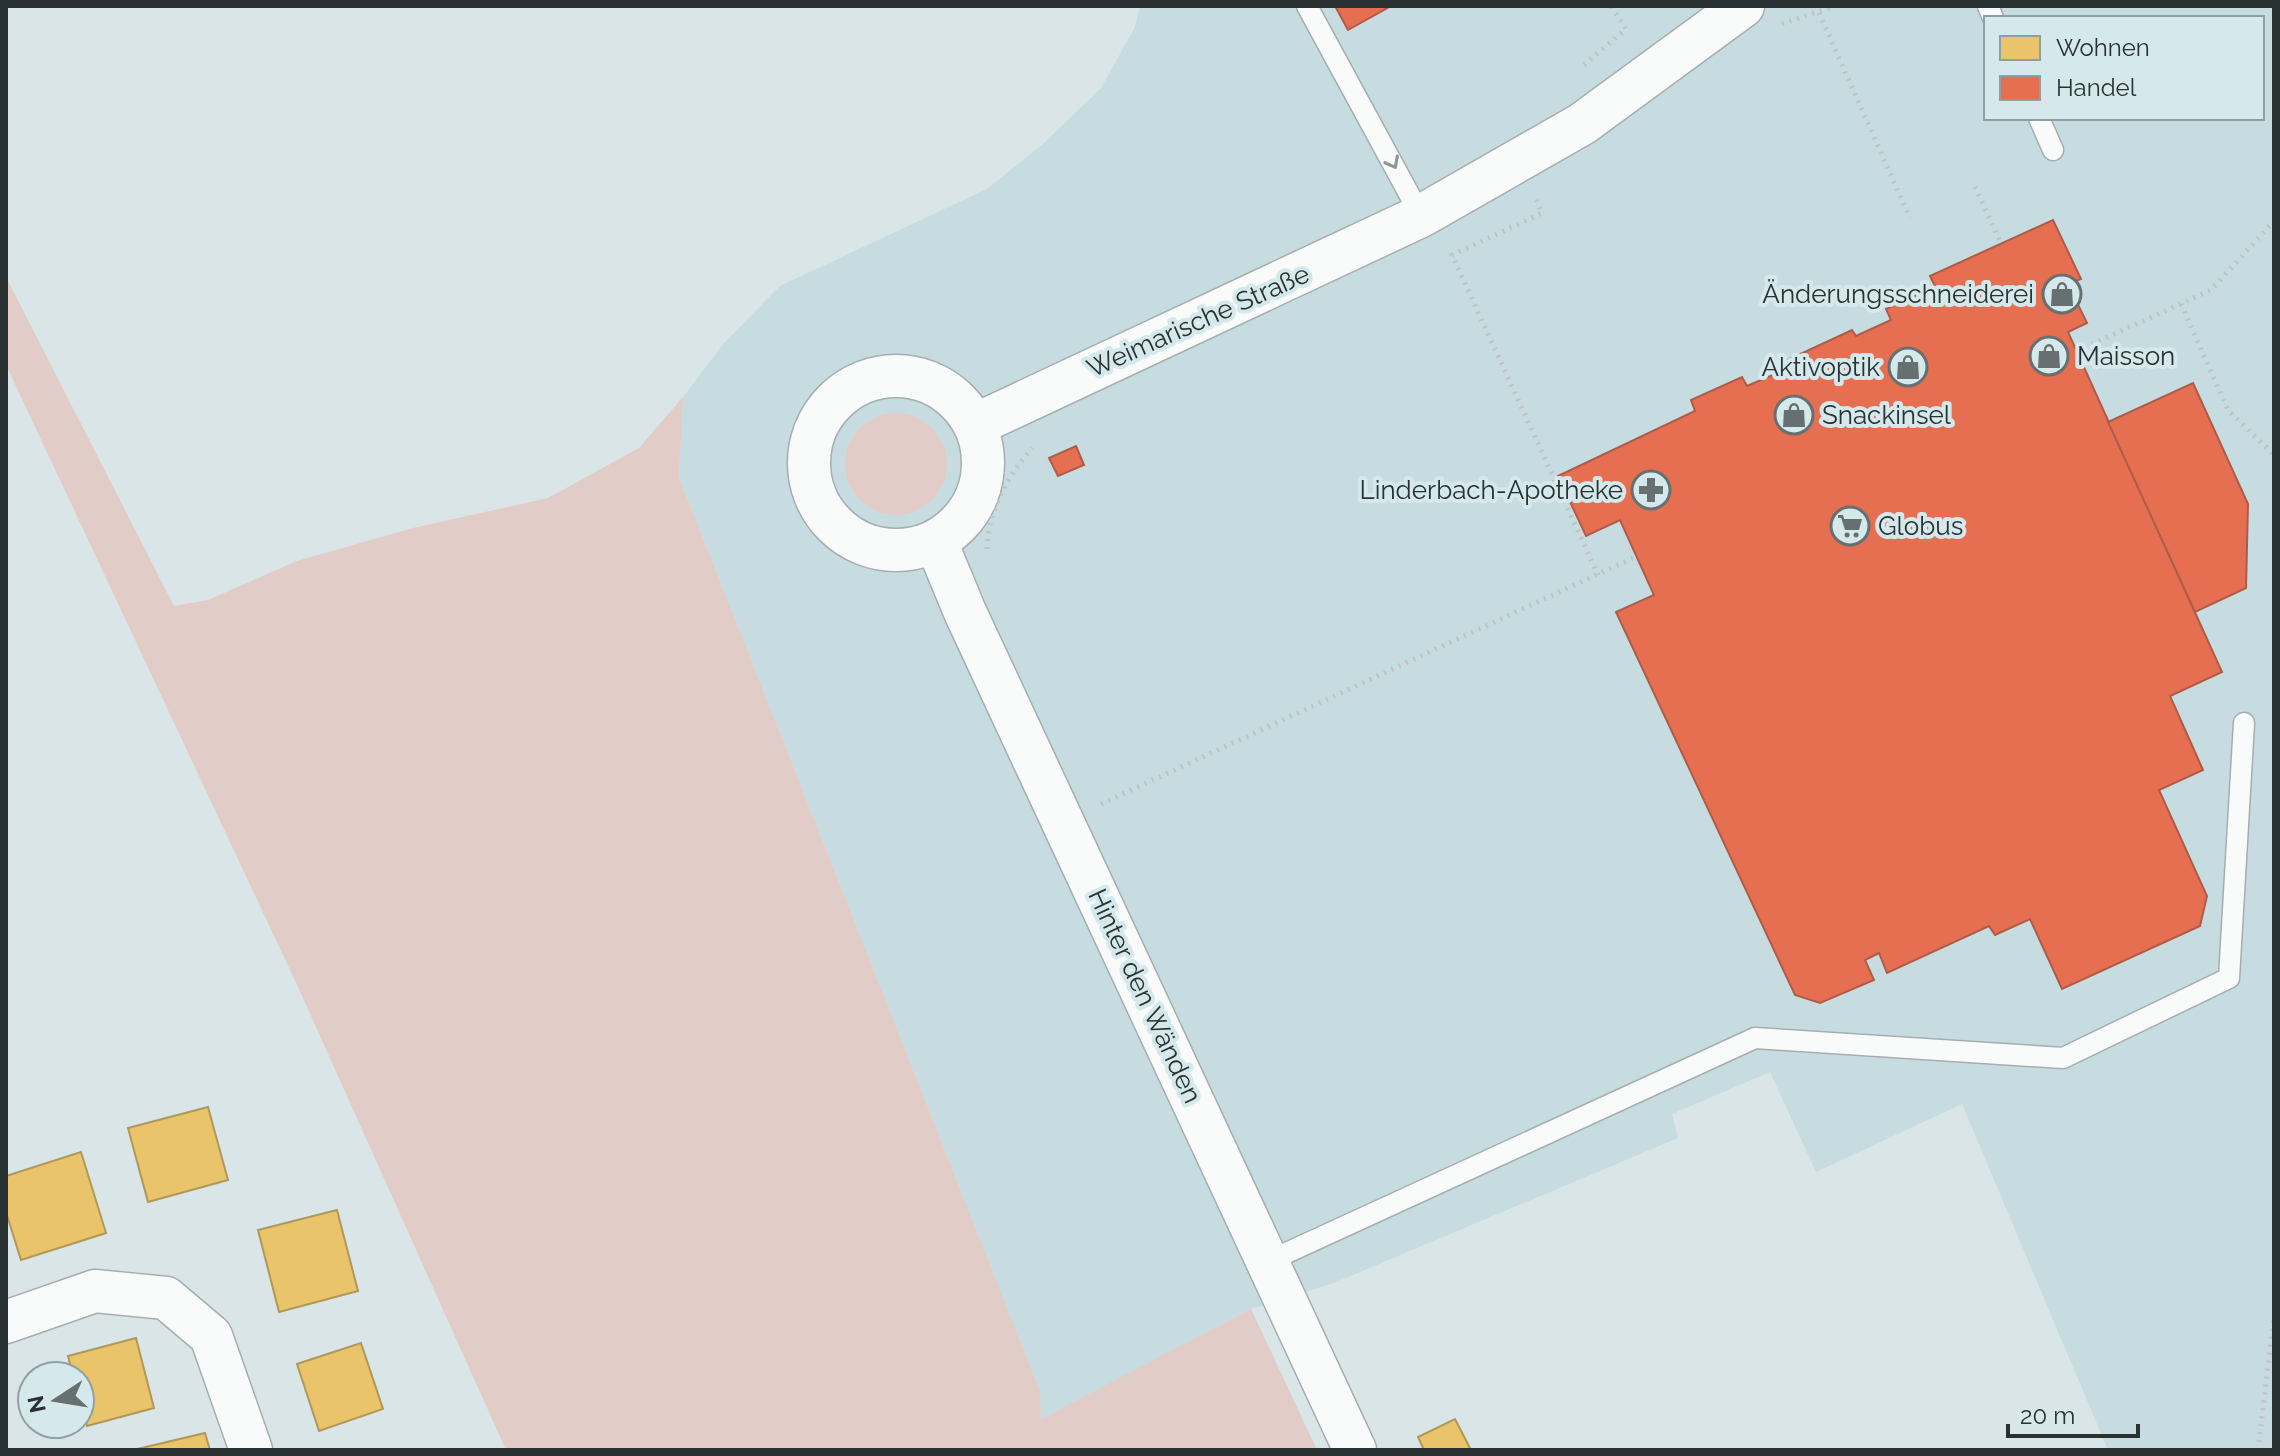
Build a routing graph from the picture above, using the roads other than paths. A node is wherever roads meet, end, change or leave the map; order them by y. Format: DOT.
graph roads {
  1 [pos="1307,6"];
  2 [pos="1743,6"];
  3 [pos="2040,120"];
  4 [pos="2053,150"];
  5 [pos="1421,216"];
  6 [pos="975,425"];
  7 [pos="936,542"];
  8 [pos="2244,723"];
  9 [pos="1269,1261"];
  10 [pos="6,1322"];
  11 [pos="251,1450"];
  12 [pos="1355,1450"];
  1 -- 5 [label="lane, one-way"];
  2 -- 5 [label="street, Weimarische Straße"];
  3 -- 4 [label="lane"];
  5 -- 6 [label="street, Weimarische Straße"];
  6 -- 7 [label="street"];
  6 -- 7 [label="street"];
  7 -- 9 [label="street, Hinter den Wänden"];
  8 -- 9 [label="lane"];
  9 -- 12 [label="street, Hinter den Wänden"];
  10 -- 11 [label="street"];
}
